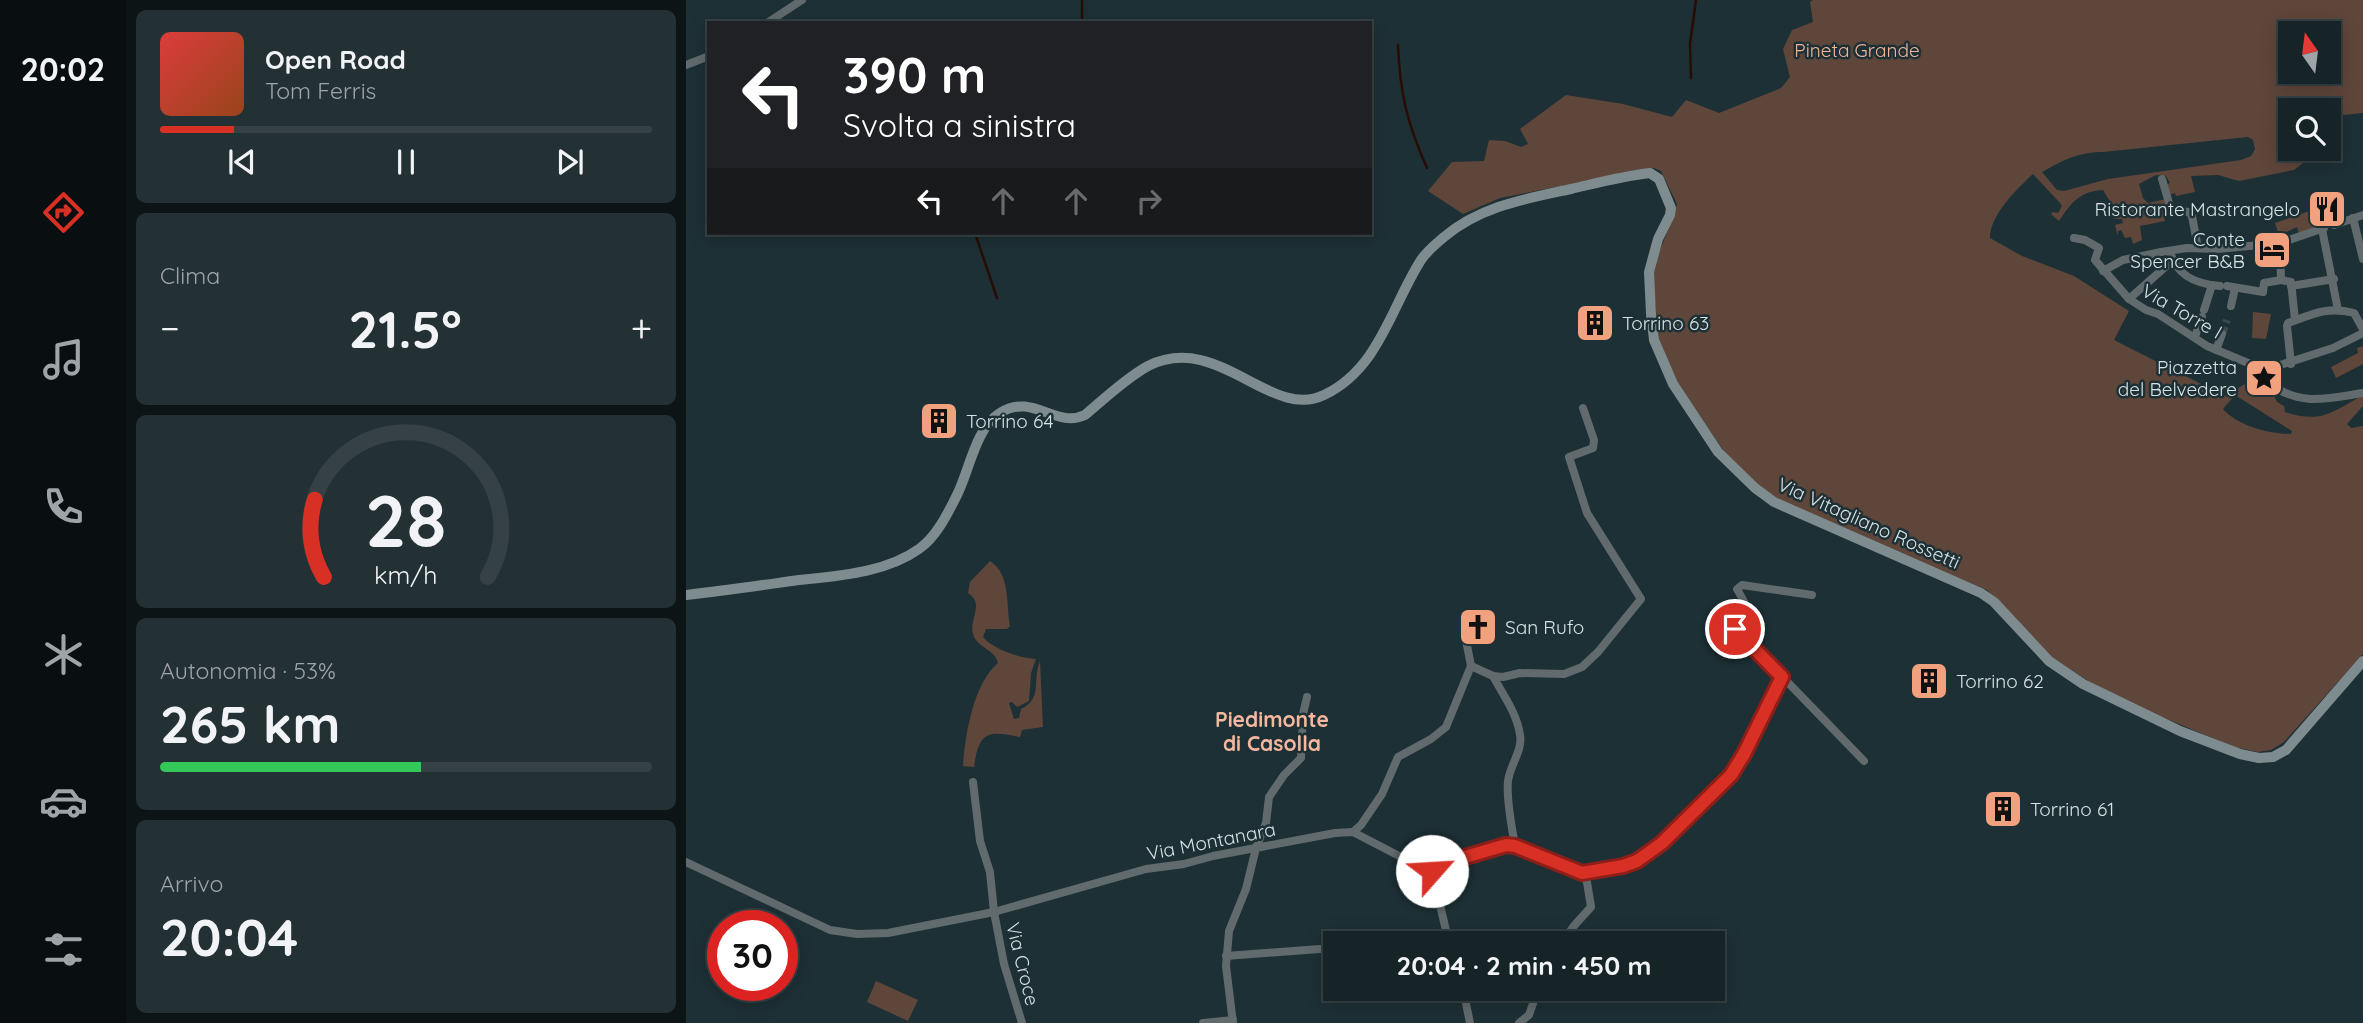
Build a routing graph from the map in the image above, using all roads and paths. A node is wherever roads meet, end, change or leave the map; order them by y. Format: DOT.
graph roads {
  1 [pos="802,0"];
  2 [pos="770,21"];
  3 [pos="707,57"];
  4 [pos="686,65"];
  5 [pos="2162,179"];
  6 [pos="2363,215"];
  7 [pos="2353,218"];
  8 [pos="2333,225"];
  9 [pos="2074,238"];
  10 [pos="2280,243"];
  11 [pos="2198,248"];
  12 [pos="2170,251"];
  13 [pos="2363,259"];
  14 [pos="2172,261"];
  15 [pos="2104,271"];
  16 [pos="2334,279"];
  17 [pos="2281,280"];
  18 [pos="2223,286"];
  19 [pos="2291,286"];
  20 [pos="2129,299"];
  21 [pos="2231,306"];
  22 [pos="2339,310"];
  23 [pos="2295,320"];
  24 [pos="2363,331"];
  25 [pos="2222,334"];
  26 [pos="2195,337"];
  27 [pos="2216,350"];
  28 [pos="2291,363"];
  29 [pos="2265,370"];
  30 [pos="2363,393"];
  31 [pos="1583,408"];
  32 [pos="686,595"];
  33 [pos="1812,595"];
  34 [pos="1465,635"];
  35 [pos="2363,662"];
  36 [pos="1471,666"];
  37 [pos="1493,676"];
  38 [pos="1782,677"];
  39 [pos="1307,697"];
  40 [pos="1864,761"];
  41 [pos="973,782"];
  42 [pos="1353,832"];
  43 [pos="1515,846"];
  44 [pos="1256,848"];
  45 [pos="686,862"];
  46 [pos="1431,867"];
  47 [pos="1582,873"];
  48 [pos="994,912"];
  49 [pos="1446,931"];
  50 [pos="1570,931"];
  51 [pos="1320,950"];
  52 [pos="1226,956"];
  53 [pos="1465,1001"];
  54 [pos="1534,1001"];
  55 [pos="1233,1022"];
  56 [pos="1022,1023"];
  57 [pos="1203,1023"];
  58 [pos="1470,1023"];
  59 [pos="1519,1023"];
  1 -- 2 [label="street"];
  3 -- 4 [label="street"];
  5 -- 11 [label="street"];
  6 -- 7 [label="street"];
  7 -- 8 [label="street"];
  7 -- 13 [label="street"];
  9 -- 15 [label="street, Via Torre I"];
  10 -- 11 [label="street"];
  10 -- 16 [label="street"];
  10 -- 17 [label="street"];
  11 -- 12 [label="street"];
  12 -- 14 [label="street"];
  12 -- 15 [label="street"];
  14 -- 18 [label="street"];
  14 -- 20 [label="street"];
  15 -- 20 [label="street, Via Torre I"];
  16 -- 19 [label="street"];
  16 -- 22 [label="street"];
  17 -- 18 [label="street"];
  17 -- 19 [label="street"];
  18 -- 21 [label="street"];
  18 -- 26 [label="street"];
  19 -- 23 [label="street"];
  20 -- 26 [label="street, Via Torre I"];
  22 -- 23 [label="street"];
  22 -- 24 [label="street"];
  23 -- 28 [label="street"];
  24 -- 28 [label="street"];
  25 -- 27 [label="street"];
  26 -- 27 [label="street, Via Torre I"];
  27 -- 29 [label="street, Via Torre I"];
  28 -- 29 [label="street"];
  29 -- 30 [label="street"];
  31 -- 37 [label="street"];
  32 -- 35 [label="street, Via Vitagliano Rossetti"];
  33 -- 38 [label="street"];
  34 -- 36 [label="street"];
  36 -- 37 [label="street"];
  36 -- 42 [label="street"];
  37 -- 43 [label="street"];
  38 -- 40 [label="street"];
  38 -- 47 [label="street"];
  39 -- 44 [label="street"];
  41 -- 48 [label="street, Via Croce"];
  42 -- 44 [label="street, Via Montanara"];
  42 -- 46 [label="street"];
  43 -- 46 [label="street"];
  43 -- 47 [label="street"];
  44 -- 48 [label="street, Via Montanara"];
  44 -- 52 [label="street"];
  45 -- 48 [label="street, Via Montanara"];
  46 -- 49 [label="street"];
  47 -- 50 [label="street"];
  48 -- 56 [label="street, Via Croce"];
  51 -- 52 [label="street"];
  52 -- 55 [label="street"];
  53 -- 58 [label="street"];
  54 -- 59 [label="street"];
  55 -- 57 [label="street"];
}
